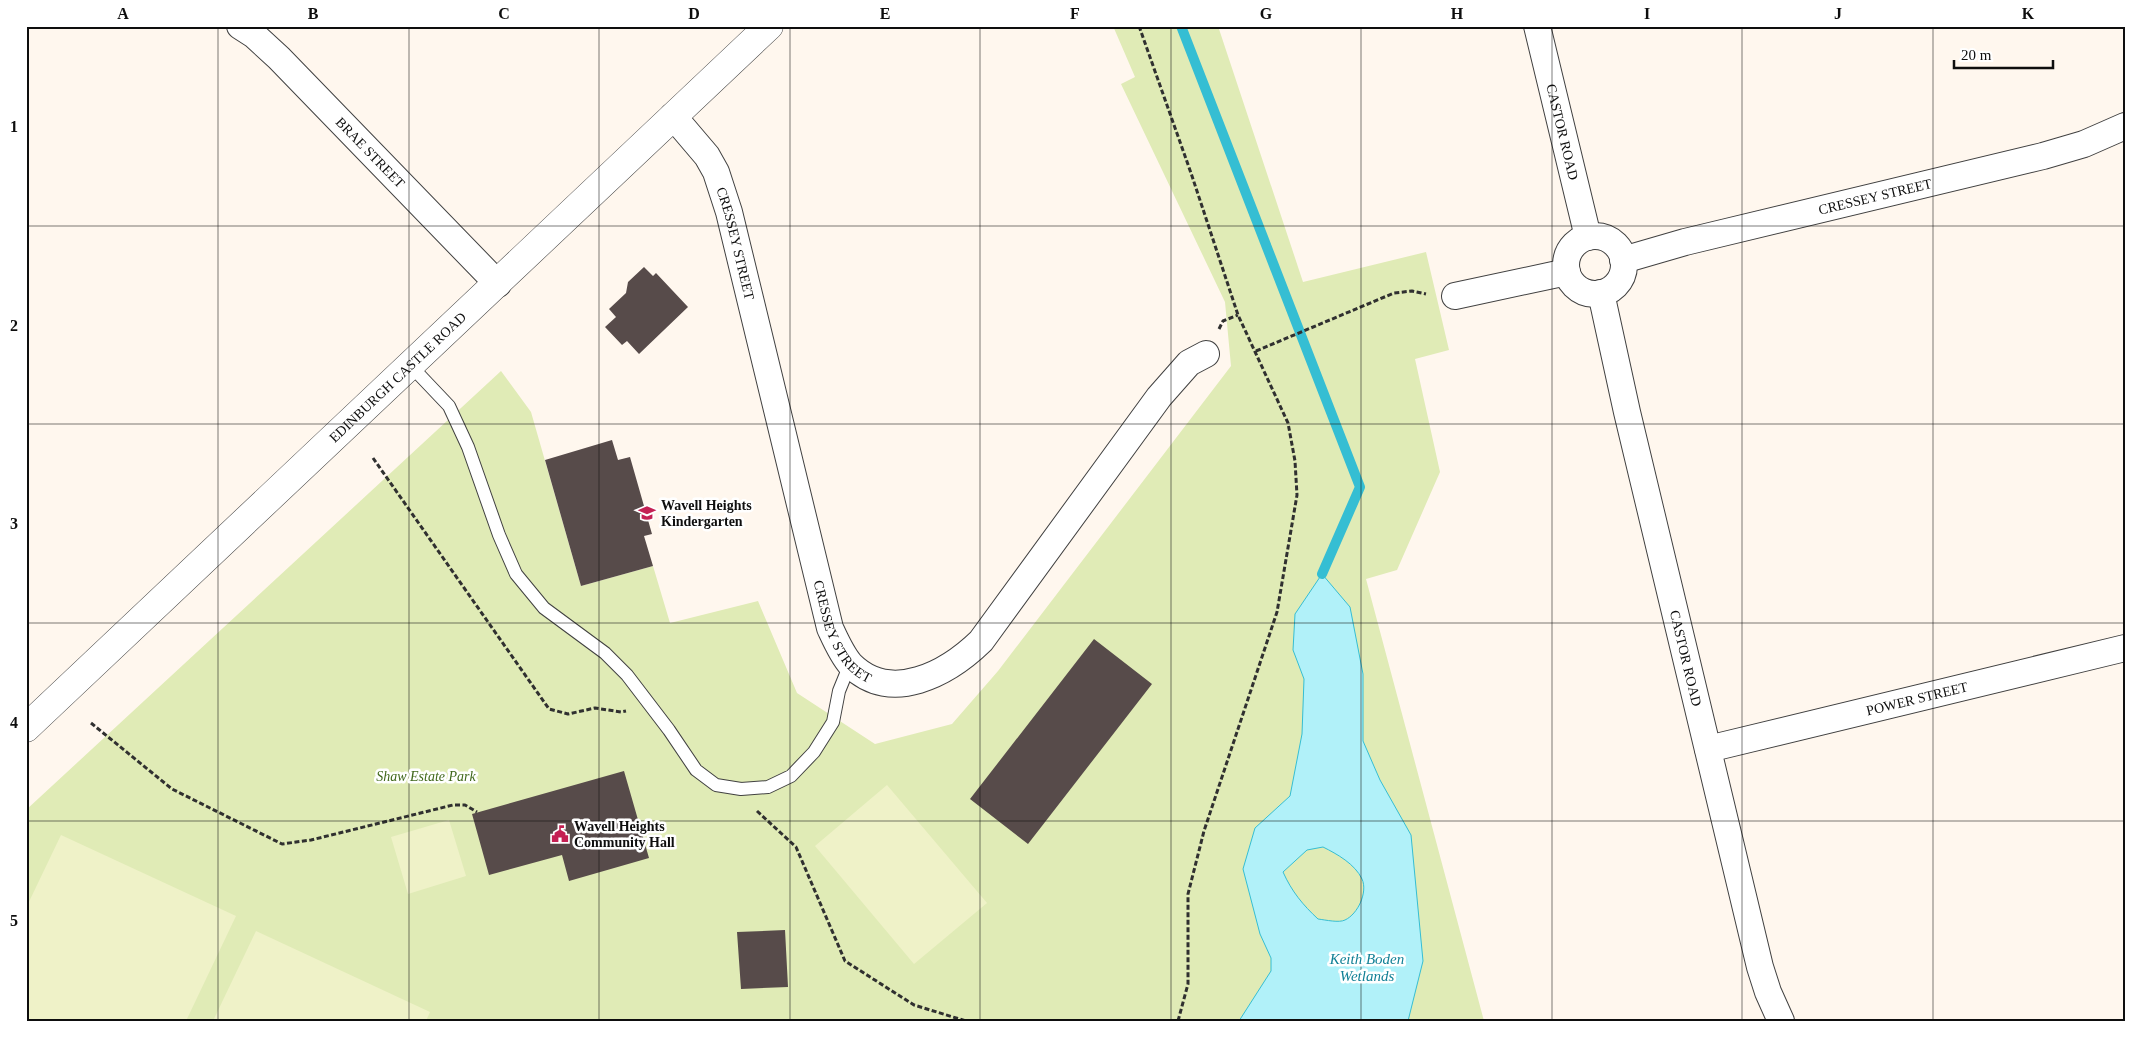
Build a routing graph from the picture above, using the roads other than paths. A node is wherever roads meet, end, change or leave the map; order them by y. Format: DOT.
graph roads {
  1 [pos="240,26"];
  2 [pos="769,26"];
  3 [pos="1537,26"];
  4 [pos="673,116"];
  5 [pos="2125,126"];
  6 [pos="1588,237"];
  7 [pos="1623,260"];
  8 [pos="1567,272"];
  9 [pos="498,284"];
  10 [pos="1601,293"];
  11 [pos="1455,296"];
  12 [pos="1206,354"];
  13 [pos="411,366"];
  14 [pos="2125,648"];
  15 [pos="850,664"];
  16 [pos="26,728"];
  17 [pos="1708,749"];
  18 [pos="1781,1021"];
  1 -- 9 [label="street, BRAE STREET"];
  2 -- 4 [label="street, EDINBURGH CASTLE ROAD"];
  3 -- 6 [label="street, CASTOR ROAD"];
  4 -- 9 [label="street, EDINBURGH CASTLE ROAD"];
  4 -- 15 [label="street, CRESSEY STREET"];
  5 -- 7 [label="street, CRESSEY STREET"];
  6 -- 7 [label="street"];
  6 -- 8 [label="street"];
  7 -- 10 [label="street"];
  8 -- 10 [label="street"];
  8 -- 11 [label="street"];
  9 -- 13 [label="street, EDINBURGH CASTLE ROAD"];
  10 -- 17 [label="street, CASTOR ROAD"];
  12 -- 15 [label="street, CRESSEY STREET"];
  13 -- 15 [label="lane"];
  13 -- 16 [label="street, EDINBURGH CASTLE ROAD"];
  14 -- 17 [label="street, POWER STREET"];
  17 -- 18 [label="street, CASTOR ROAD"];
}
